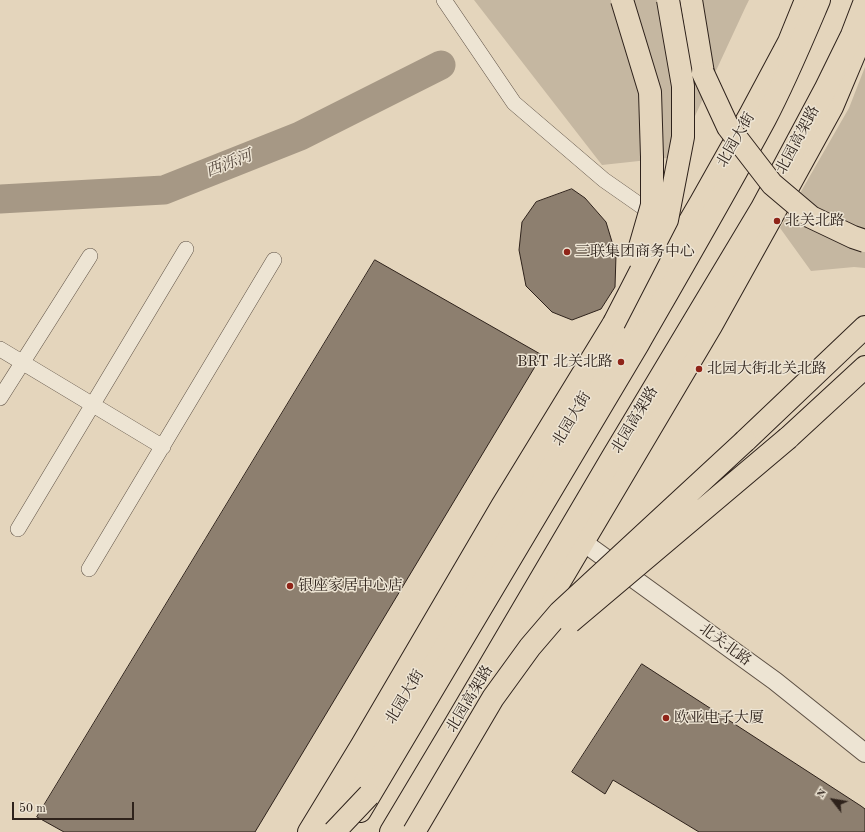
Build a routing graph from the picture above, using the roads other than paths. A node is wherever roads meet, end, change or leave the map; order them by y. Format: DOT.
graph roads {
  1 [pos="444,0"];
  2 [pos="622,0"];
  3 [pos="668,0"];
  4 [pos="691,0"];
  5 [pos="806,0"];
  6 [pos="819,0"];
  7 [pos="865,1"];
  8 [pos="865,29"];
  9 [pos="682,234"];
  10 [pos="865,241"];
  11 [pos="186,249"];
  12 [pos="90,256"];
  13 [pos="274,260"];
  14 [pos="614,323"];
  15 [pos="865,328"];
  16 [pos="0,349"];
  17 [pos="23,363"];
  18 [pos="865,367"];
  19 [pos="0,398"];
  20 [pos="93,405"];
  21 [pos="163,447"];
  22 [pos="18,528"];
  23 [pos="583,542"];
  24 [pos="90,569"];
  25 [pos="493,698"];
  26 [pos="865,753"];
  27 [pos="369,796"];
  28 [pos="398,831"];
  29 [pos="309,832"];
  30 [pos="326,832"];
  31 [pos="334,832"];
  32 [pos="348,832"];
  1 -- 9 [label="street"];
  2 -- 14 [label="main road, bridge"];
  3 -- 14 [label="main road, bridge"];
  4 -- 10 [label="main road, bridge"];
  5 -- 9 [label="main road, 北园大街"];
  6 -- 27 [label="main road, bridge"];
  7 -- 28 [label="main road, 北园高架路"];
  8 -- 23 [label="main road"];
  9 -- 30 [label="main road, 北园大街"];
  11 -- 20 [label="street"];
  12 -- 17 [label="street"];
  13 -- 21 [label="street"];
  14 -- 29 [label="main road"];
  15 -- 25 [label="main road, bridge"];
  16 -- 17 [label="street"];
  17 -- 19 [label="street"];
  17 -- 20 [label="street"];
  18 -- 25 [label="main road, bridge"];
  20 -- 21 [label="street"];
  20 -- 22 [label="street"];
  21 -- 24 [label="street"];
  23 -- 26 [label="street, 北关北路"];
  23 -- 28 [label="main road"];
  25 -- 28 [label="main road, bridge"];
  27 -- 31 [label="main road, bridge"];
  27 -- 32 [label="main road, bridge"];
}
